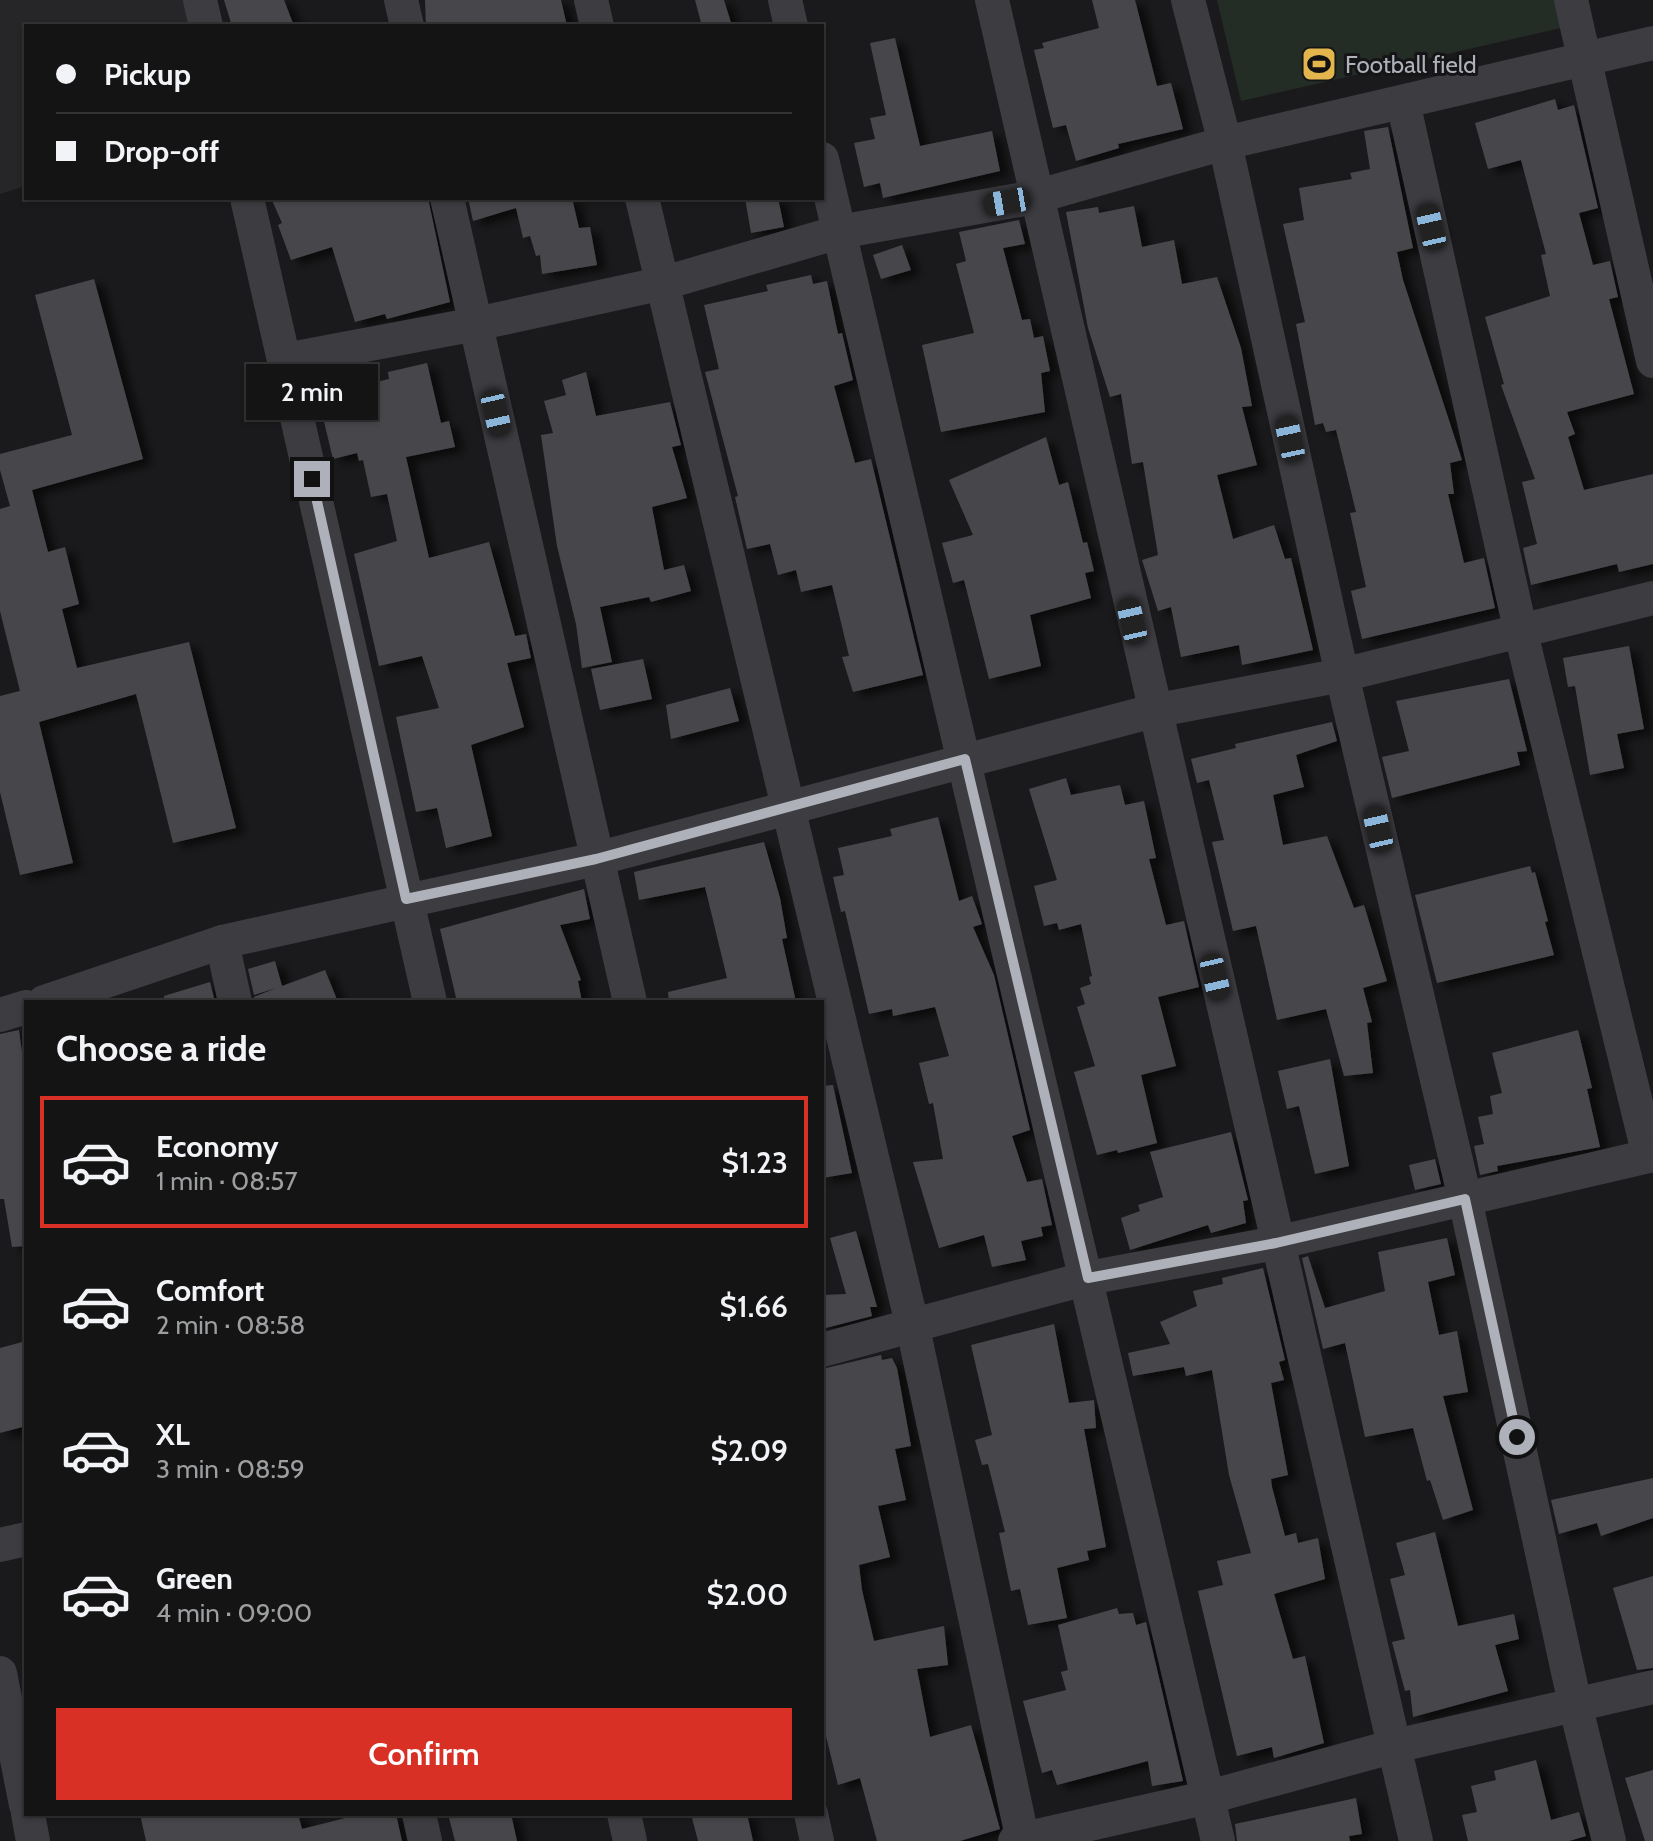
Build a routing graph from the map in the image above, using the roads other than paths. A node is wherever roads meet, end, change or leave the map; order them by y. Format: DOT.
graph roads {
  1 [pos="200,0"];
  2 [pos="401,0"];
  3 [pos="591,0"];
  4 [pos="785,0"];
  5 [pos="992,0"];
  6 [pos="1188,0"];
  7 [pos="1571,0"];
  8 [pos="206,24"];
  9 [pos="407,24"];
  10 [pos="597,24"];
  11 [pos="791,24"];
  12 [pos="1653,43"];
  13 [pos="1584,59"];
  14 [pos="1403,102"];
  15 [pos="1225,143"];
  16 [pos="824,168"];
  17 [pos="1035,197"];
  18 [pos="247,200"];
  19 [pos="447,200"];
  20 [pos="643,200"];
  21 [pos="839,232"];
  22 [pos="664,283"];
  23 [pos="476,324"];
  24 [pos="285,360"];
  25 [pos="1653,361"];
  26 [pos="1653,598"];
  27 [pos="1521,633"];
  28 [pos="1342,675"];
  29 [pos="1153,711"];
  30 [pos="965,759"];
  31 [pos="790,806"];
  32 [pos="596,859"];
  33 [pos="406,899"];
  34 [pos="222,942"];
  35 [pos="52,1000"];
  36 [pos="235,1000"];
  37 [pos="430,1000"];
  38 [pos="630,1000"];
  39 [pos="24,1008"];
  40 [pos="0,1015"];
  41 [pos="1651,1156"];
  42 [pos="1465,1199"];
  43 [pos="1276,1243"];
  44 [pos="1088,1278"];
  45 [pos="913,1328"];
  46 [pos="824,1350"];
  47 [pos="24,1539"];
  48 [pos="0,1545"];
  49 [pos="0,1673"];
  50 [pos="1653,1687"];
  51 [pos="1575,1704"];
  52 [pos="1395,1746"];
  53 [pos="24,1795"];
  54 [pos="1209,1797"];
  55 [pos="28,1816"];
  56 [pos="419,1816"];
  57 [pos="624,1816"];
  58 [pos="811,1816"];
  59 [pos="1021,1840"];
  60 [pos="33,1841"];
  61 [pos="425,1841"];
  62 [pos="630,1841"];
  63 [pos="817,1841"];
  64 [pos="1218,1841"];
  65 [pos="1416,1841"];
  66 [pos="1609,1841"];
  1 -- 8 [label="street"];
  2 -- 9 [label="street"];
  3 -- 10 [label="street"];
  4 -- 11 [label="street"];
  5 -- 17 [label="street"];
  6 -- 15 [label="street"];
  7 -- 13 [label="street"];
  12 -- 13 [label="street"];
  13 -- 14 [label="street"];
  13 -- 25 [label="street"];
  14 -- 15 [label="street"];
  14 -- 27 [label="street"];
  15 -- 17 [label="street"];
  15 -- 28 [label="street"];
  16 -- 21 [label="street"];
  17 -- 21 [label="street"];
  17 -- 29 [label="street"];
  18 -- 24 [label="street"];
  19 -- 23 [label="street"];
  20 -- 22 [label="street"];
  21 -- 22 [label="street"];
  21 -- 30 [label="street"];
  22 -- 23 [label="street"];
  22 -- 31 [label="street"];
  23 -- 24 [label="street"];
  23 -- 32 [label="street"];
  24 -- 33 [label="street"];
  26 -- 27 [label="street"];
  27 -- 28 [label="street"];
  27 -- 41 [label="street"];
  28 -- 29 [label="street"];
  28 -- 42 [label="street"];
  29 -- 30 [label="street"];
  29 -- 43 [label="street"];
  30 -- 31 [label="street"];
  30 -- 44 [label="street"];
  31 -- 32 [label="street"];
  31 -- 45 [label="street"];
  32 -- 33 [label="street"];
  32 -- 38 [label="street"];
  33 -- 34 [label="street"];
  33 -- 37 [label="street"];
  34 -- 35 [label="street"];
  34 -- 36 [label="street"];
  39 -- 40 [label="street"];
  41 -- 42 [label="street"];
  42 -- 43 [label="street"];
  42 -- 51 [label="street"];
  43 -- 44 [label="street"];
  43 -- 52 [label="street"];
  44 -- 45 [label="street"];
  44 -- 54 [label="street"];
  45 -- 46 [label="street"];
  45 -- 59 [label="street"];
  47 -- 48 [label="street"];
  49 -- 53 [label="street"];
  50 -- 51 [label="street"];
  51 -- 52 [label="street"];
  51 -- 66 [label="street"];
  52 -- 54 [label="street"];
  52 -- 65 [label="street"];
  54 -- 59 [label="street"];
  54 -- 64 [label="street"];
  55 -- 60 [label="street"];
  56 -- 61 [label="street"];
  57 -- 62 [label="street"];
  58 -- 63 [label="street"];
}
